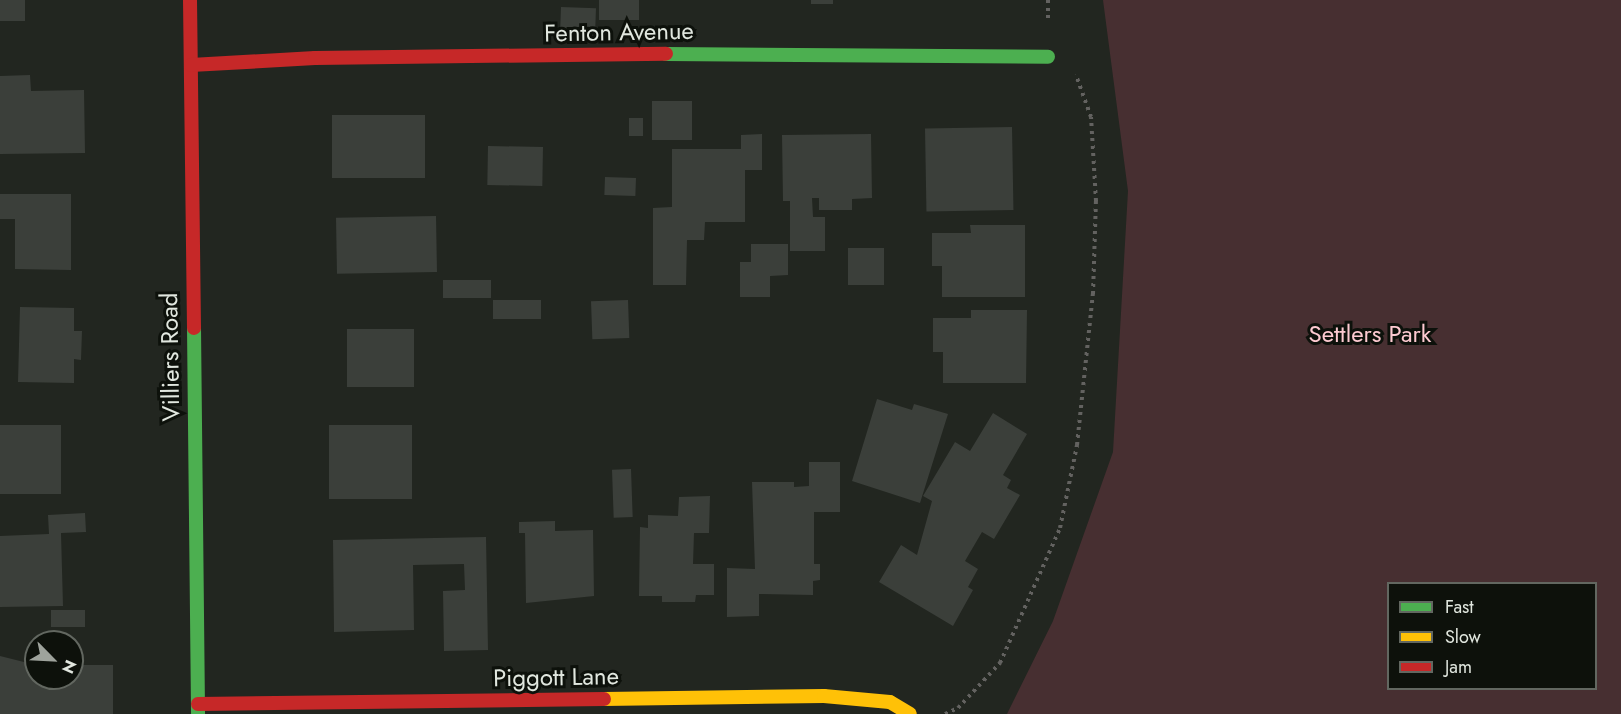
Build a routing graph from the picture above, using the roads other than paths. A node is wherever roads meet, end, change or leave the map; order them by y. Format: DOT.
graph roads {
  1 [pos="190,0"];
  2 [pos="1048,57"];
  3 [pos="191,65"];
  4 [pos="198,709"];
  5 [pos="910,714"];
  1 -- 3 [label="street, Villiers Road"];
  2 -- 3 [label="street, Fenton Avenue"];
  3 -- 4 [label="street, Villiers Road"];
  4 -- 5 [label="street, Piggott Lane"];
}
